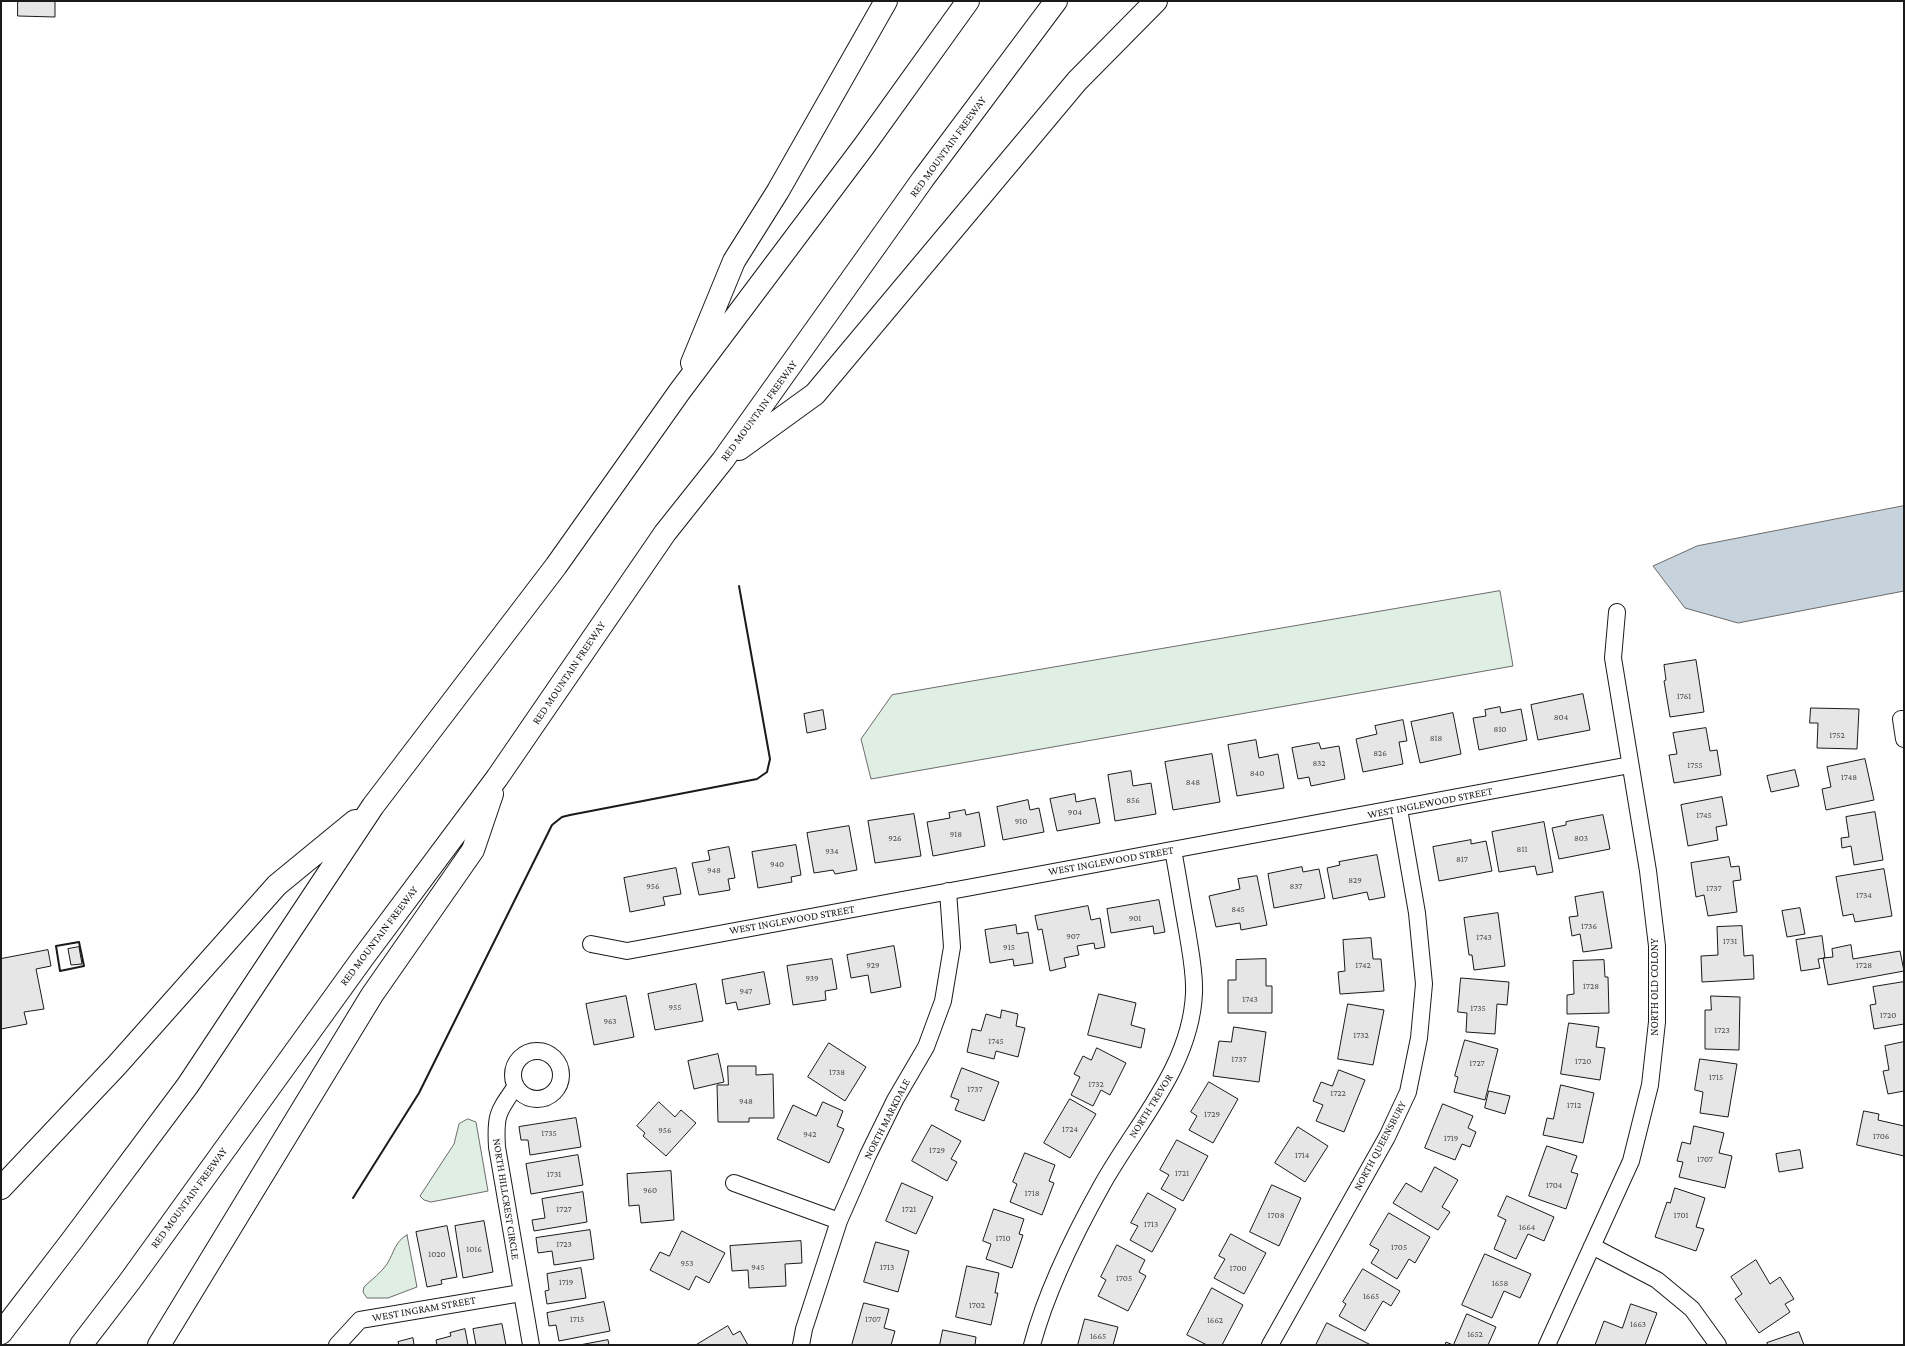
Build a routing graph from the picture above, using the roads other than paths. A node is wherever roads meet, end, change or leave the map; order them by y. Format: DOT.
graph roads {
  1 [pos="886,1"];
  2 [pos="968,1"];
  3 [pos="1056,1"];
  4 [pos="1156,1"];
  5 [pos="680,392"];
  6 [pos="724,460"];
  7 [pos="1617,612"];
  8 [pos="1902,719"];
  9 [pos="1904,739"];
  10 [pos="1630,765"];
  11 [pos="497,778"];
  12 [pos="373,806"];
  13 [pos="1399,809"];
  14 [pos="1173,850"];
  15 [pos="948,891"];
  16 [pos="592,944"];
  17 [pos="516,1086"];
  18 [pos="734,1183"];
  19 [pos="1,1188"];
  20 [pos="839,1221"];
  21 [pos="1592,1246"];
  22 [pos="522,1293"];
  23 [pos="1,1333"];
  24 [pos="81,1345"];
  25 [pos="158,1345"];
  26 [pos="337,1345"];
  27 [pos="531,1345"];
  28 [pos="801,1345"];
  29 [pos="1032,1345"];
  30 [pos="1270,1345"];
  31 [pos="1547,1345"];
  32 [pos="1718,1345"];
  1 -- 5 [label="highway"];
  2 -- 5 [label="highway"];
  3 -- 6 [label="highway, RED MOUNTAIN FREEWAY"];
  4 -- 6 [label="highway"];
  5 -- 12 [label="highway"];
  6 -- 11 [label="highway, RED MOUNTAIN FREEWAY"];
  7 -- 10 [label="street, NORTH OLD COLONY"];
  8 -- 9 [label="street"];
  10 -- 13 [label="street, WEST INGLEWOOD STREET"];
  10 -- 21 [label="street, NORTH OLD COLONY"];
  11 -- 24 [label="highway, RED MOUNTAIN FREEWAY"];
  11 -- 25 [label="highway"];
  12 -- 19 [label="highway"];
  12 -- 23 [label="highway"];
  13 -- 14 [label="street, WEST INGLEWOOD STREET"];
  13 -- 30 [label="street, NORTH QUEENSBURY"];
  14 -- 15 [label="street, WEST INGLEWOOD STREET"];
  14 -- 29 [label="street, NORTH TREVOR"];
  15 -- 16 [label="street, WEST INGLEWOOD STREET"];
  15 -- 20 [label="street, NORTH MARKDALE"];
  17 -- 22 [label="street, NORTH HILLCREST CIRCLE"];
  18 -- 20 [label="street"];
  20 -- 28 [label="street, NORTH MARKDALE"];
  21 -- 31 [label="street, NORTH OLD COLONY"];
  21 -- 32 [label="street"];
  22 -- 26 [label="street, WEST INGRAM STREET"];
  22 -- 27 [label="street, NORTH HILLCREST CIRCLE"];
}
